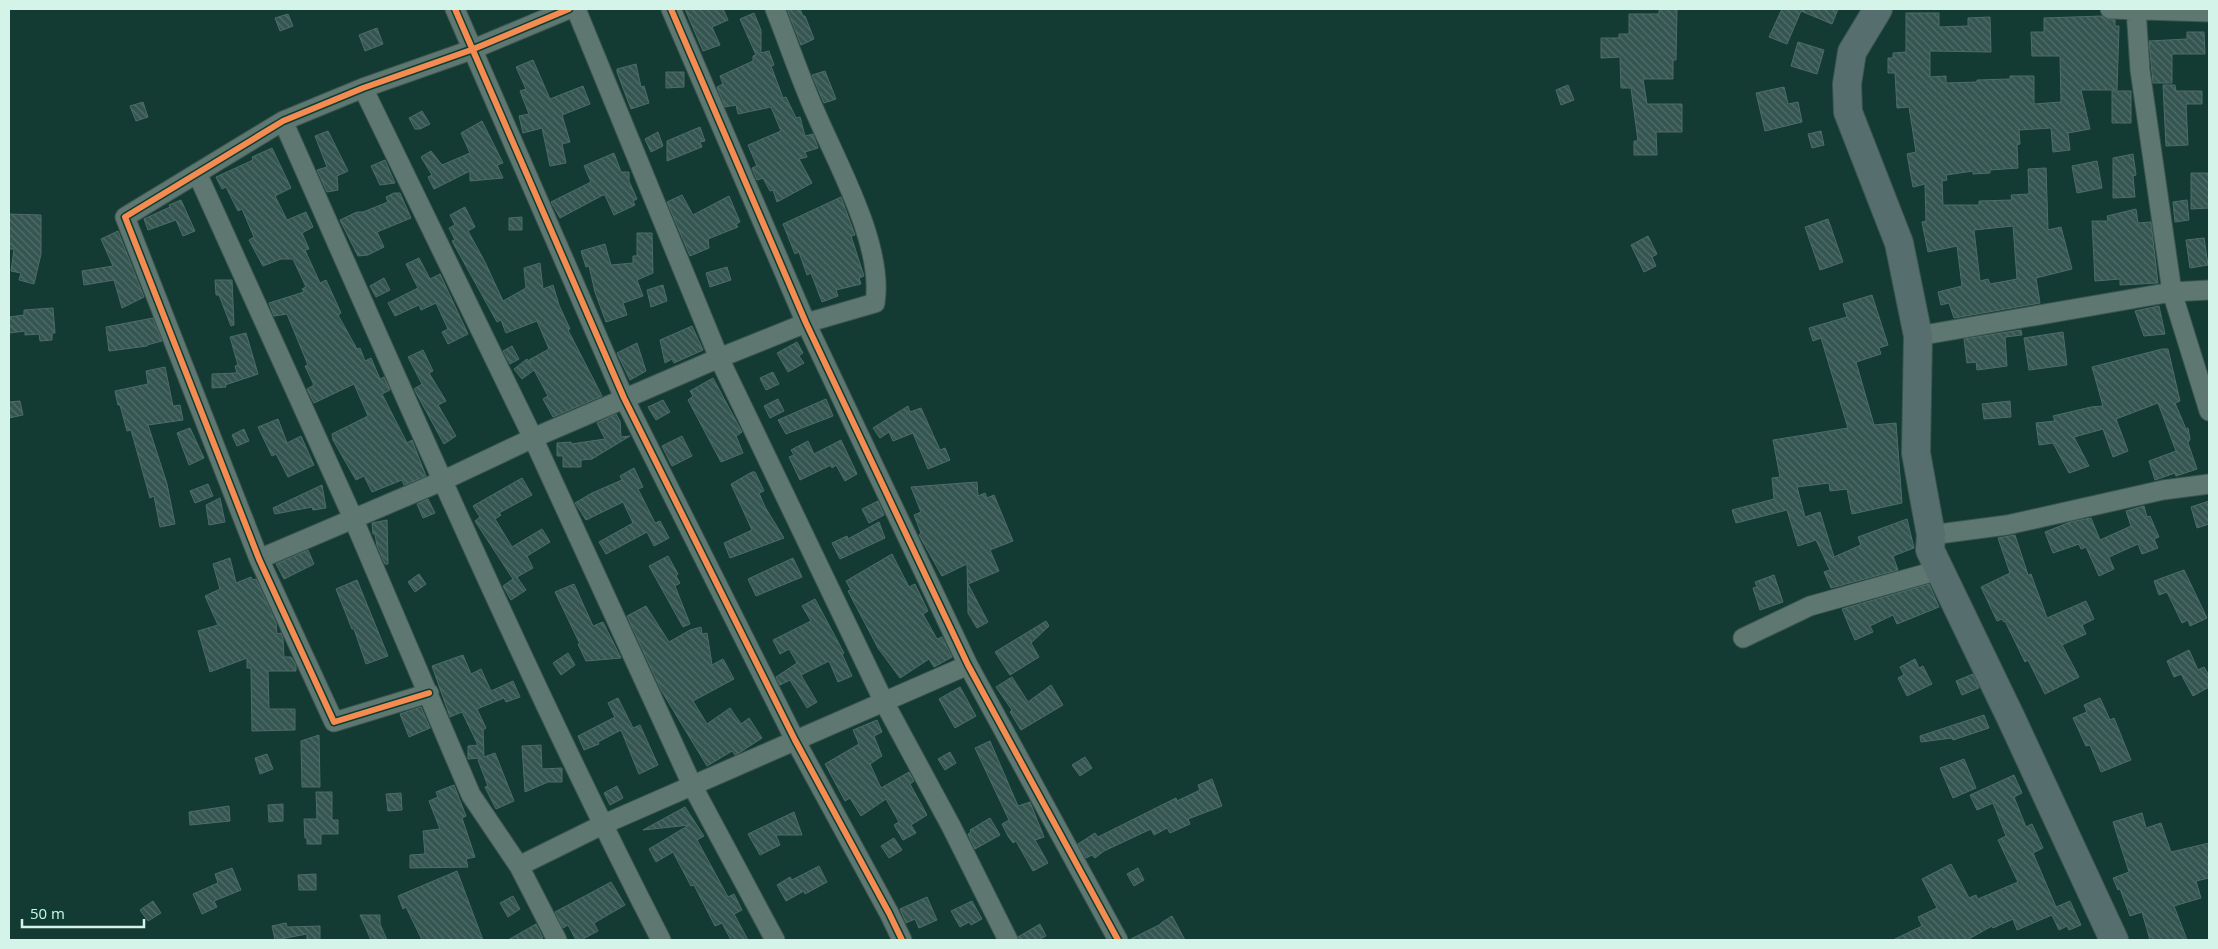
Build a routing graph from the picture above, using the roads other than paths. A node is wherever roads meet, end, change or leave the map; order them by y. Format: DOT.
graph roads {
  1 [pos="455,9"];
  2 [pos="569,9"];
  3 [pos="576,9"];
  4 [pos="671,9"];
  5 [pos="775,9"];
  6 [pos="1878,9"];
  7 [pos="2110,9"];
  8 [pos="2136,9"];
  9 [pos="2209,12"];
  10 [pos="471,50"];
  11 [pos="363,88"];
  12 [pos="283,121"];
  13 [pos="197,174"];
  14 [pos="2209,290"];
  15 [pos="2172,292"];
  16 [pos="806,323"];
  17 [pos="1918,336"];
  18 [pos="719,358"];
  19 [pos="624,398"];
  20 [pos="2209,411"];
  21 [pos="533,438"];
  22 [pos="442,481"];
  23 [pos="2209,484"];
  24 [pos="353,518"];
  25 [pos="1931,535"];
  26 [pos="259,559"];
  27 [pos="1939,570"];
  28 [pos="1743,638"];
  29 [pos="968,665"];
  30 [pos="429,693"];
  31 [pos="884,702"];
  32 [pos="795,740"];
  33 [pos="693,787"];
  34 [pos="602,825"];
  35 [pos="519,866"];
  36 [pos="1113,939"];
  37 [pos="557,940"];
  38 [pos="661,940"];
  39 [pos="775,940"];
  40 [pos="902,940"];
  41 [pos="1008,940"];
  42 [pos="2114,940"];
  1 -- 10 [label="street"];
  2 -- 10 [label="street"];
  3 -- 18 [label="street"];
  4 -- 16 [label="street"];
  5 -- 16 [label="street"];
  6 -- 17 [label="main road"];
  7 -- 8 [label="street"];
  8 -- 9 [label="street"];
  8 -- 15 [label="street"];
  10 -- 11 [label="street"];
  10 -- 19 [label="street"];
  11 -- 12 [label="street"];
  11 -- 21 [label="street"];
  12 -- 13 [label="street"];
  12 -- 22 [label="street"];
  13 -- 24 [label="street"];
  13 -- 26 [label="street"];
  14 -- 15 [label="street"];
  15 -- 17 [label="street"];
  15 -- 20 [label="street"];
  16 -- 18 [label="street"];
  16 -- 29 [label="street"];
  17 -- 25 [label="main road"];
  18 -- 19 [label="street"];
  18 -- 31 [label="street"];
  19 -- 21 [label="street"];
  19 -- 32 [label="street"];
  21 -- 22 [label="street"];
  21 -- 33 [label="street"];
  22 -- 24 [label="street"];
  22 -- 34 [label="street"];
  23 -- 25 [label="street"];
  24 -- 26 [label="street"];
  24 -- 30 [label="street"];
  25 -- 27 [label="main road"];
  26 -- 30 [label="street"];
  27 -- 28 [label="street"];
  27 -- 42 [label="main road"];
  29 -- 31 [label="street"];
  29 -- 36 [label="street"];
  30 -- 35 [label="street"];
  31 -- 32 [label="street"];
  31 -- 41 [label="street"];
  32 -- 33 [label="street"];
  32 -- 40 [label="street"];
  33 -- 34 [label="street"];
  33 -- 39 [label="street"];
  34 -- 35 [label="street"];
  34 -- 38 [label="street"];
  35 -- 37 [label="street"];
}
